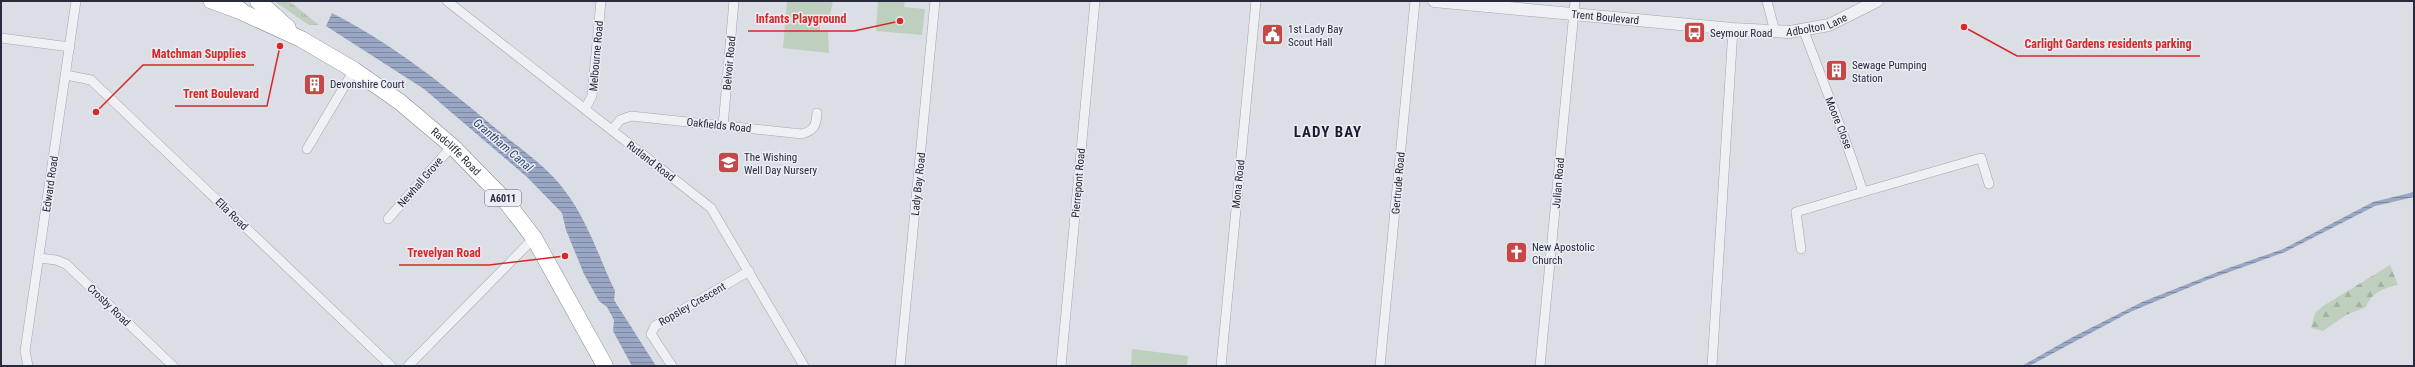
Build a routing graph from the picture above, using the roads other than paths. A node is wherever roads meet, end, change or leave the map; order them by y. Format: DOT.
graph roads {
  1 [pos="76,1"];
  2 [pos="211,1"];
  3 [pos="229,1"];
  4 [pos="258,1"];
  5 [pos="447,1"];
  6 [pos="601,1"];
  7 [pos="734,1"];
  8 [pos="935,1"];
  9 [pos="1095,1"];
  10 [pos="1256,1"];
  11 [pos="1415,1"];
  12 [pos="1434,1"];
  13 [pos="1575,1"];
  14 [pos="1767,1"];
  15 [pos="1877,1"];
  16 [pos="244,13"];
  17 [pos="1574,14"];
  18 [pos="1733,29"];
  19 [pos="1804,31"];
  20 [pos="1775,32"];
  21 [pos="1,38"];
  22 [pos="301,39"];
  23 [pos="70,47"];
  24 [pos="354,70"];
  25 [pos="66,75"];
  26 [pos="585,108"];
  27 [pos="817,113"];
  28 [pos="723,126"];
  29 [pos="612,130"];
  30 [pos="452,146"];
  31 [pos="307,149"];
  32 [pos="1989,184"];
  33 [pos="1863,192"];
  34 [pos="388,219"];
  35 [pos="534,238"];
  36 [pos="1801,249"];
  37 [pos="39,258"];
  38 [pos="749,272"];
  39 [pos="28,366"];
  40 [pos="173,366"];
  41 [pos="391,366"];
  42 [pos="408,366"];
  43 [pos="606,366"];
  44 [pos="672,366"];
  45 [pos="804,366"];
  46 [pos="900,366"];
  47 [pos="1061,366"];
  48 [pos="1221,366"];
  49 [pos="1380,366"];
  50 [pos="1540,366"];
  51 [pos="1712,366"];
  1 -- 23 [label="street, Edward Road"];
  2 -- 16 [label="main road, Radcliffe Road"];
  3 -- 16 [label="highway, Radcliffe Road / A6011"];
  4 -- 22 [label="highway, Radcliffe Road / A6011"];
  5 -- 26 [label="street, Rutland Road"];
  6 -- 26 [label="street, Melbourne Road"];
  7 -- 28 [label="street, Belvoir Road"];
  8 -- 46 [label="street, Lady Bay Road"];
  9 -- 47 [label="street, Pierrepont Road"];
  10 -- 48 [label="street, Mona Road"];
  11 -- 49 [label="street, Gertrude Road"];
  12 -- 17 [label="street, Trent Boulevard"];
  13 -- 17 [label="street, Julian Road"];
  14 -- 20 [label="street"];
  15 -- 19 [label="street, Adbolton Lane"];
  16 -- 22 [label="highway, Radcliffe Road / A6011"];
  17 -- 18 [label="street, Trent Boulevard"];
  17 -- 50 [label="street, Julian Road"];
  18 -- 20 [label="street, Trent Boulevard"];
  18 -- 51 [label="street"];
  19 -- 20 [label="street, Adbolton Lane"];
  19 -- 33 [label="street, Moore Close"];
  21 -- 23 [label="street"];
  22 -- 24 [label="highway, Radcliffe Road / A6011"];
  23 -- 25 [label="street, Edward Road"];
  24 -- 30 [label="highway, Radcliffe Road / A6011"];
  24 -- 31 [label="street"];
  25 -- 37 [label="street, Edward Road"];
  25 -- 41 [label="street, Ella Road"];
  26 -- 29 [label="street, Rutland Road"];
  27 -- 28 [label="street, Oakfields Road"];
  28 -- 29 [label="street, Oakfields Road"];
  29 -- 38 [label="street, Rutland Road"];
  30 -- 34 [label="street, Newhall Grove"];
  30 -- 35 [label="highway, Radcliffe Road / A6011"];
  32 -- 33 [label="street"];
  33 -- 36 [label="street"];
  35 -- 42 [label="street"];
  35 -- 43 [label="highway, Radcliffe Road / A6011"];
  37 -- 39 [label="street, Edward Road"];
  37 -- 40 [label="street, Crosby Road"];
  38 -- 44 [label="street, Ropsley Crescent"];
  38 -- 45 [label="street, Rutland Road"];
}
